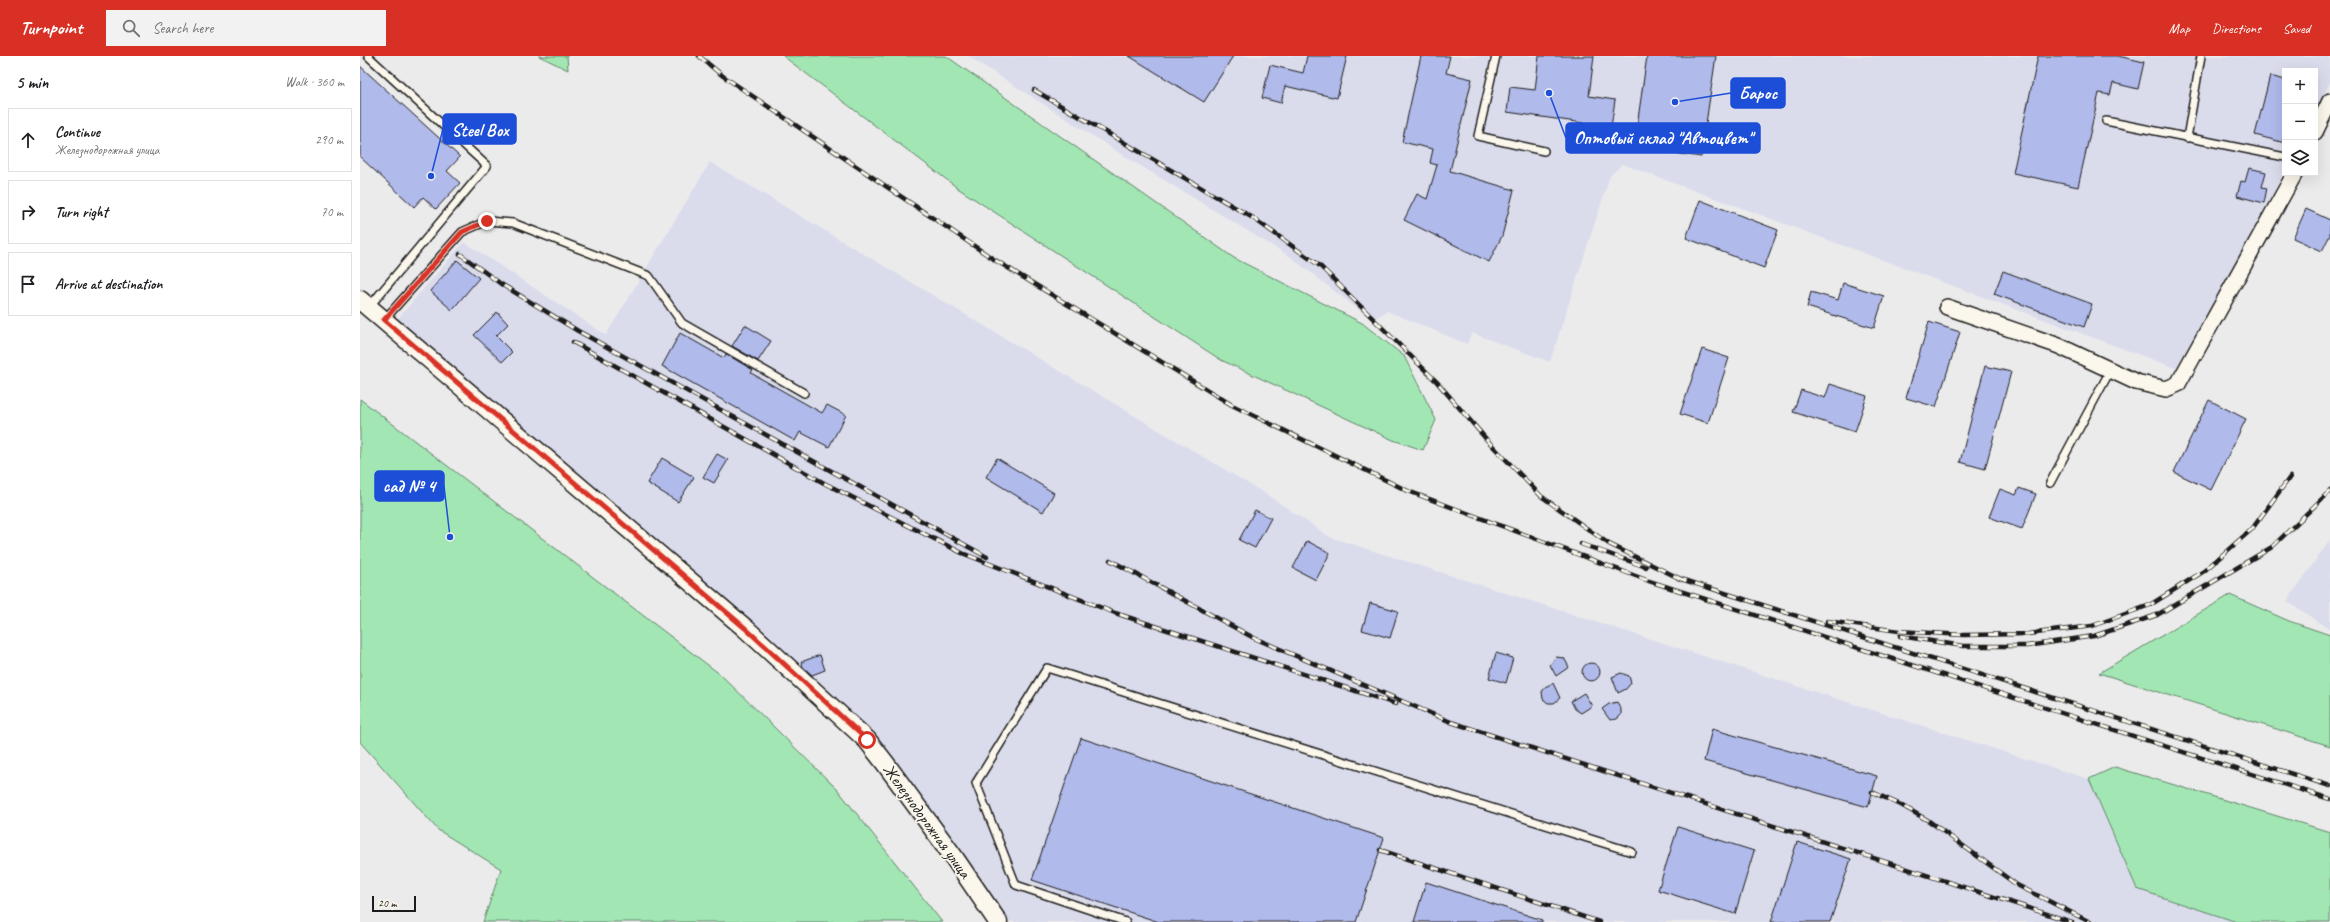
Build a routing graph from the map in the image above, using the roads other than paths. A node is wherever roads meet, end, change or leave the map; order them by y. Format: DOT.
graph roads {
  1 [pos="368,56"];
  2 [pos="1496,56"];
  3 [pos="2201,56"];
  4 [pos="2330,101"];
  5 [pos="2106,121"];
  6 [pos="2318,126"];
  7 [pos="2187,138"];
  8 [pos="1544,151"];
  9 [pos="2282,156"];
  10 [pos="2293,176"];
  11 [pos="364,304"];
  12 [pos="1947,307"];
  13 [pos="384,320"];
  14 [pos="2111,369"];
  15 [pos="804,393"];
  16 [pos="2050,483"];
  17 [pos="1632,852"];
  18 [pos="998,922"];
  19 [pos="1126,922"];
  1 -- 11 [label="lane"];
  2 -- 8 [label="lane"];
  3 -- 7 [label="lane"];
  4 -- 6 [label="street"];
  5 -- 7 [label="lane"];
  7 -- 9 [label="lane"];
  10 -- 14 [label="street"];
  11 -- 13 [label="street, Железнодорожная улица"];
  12 -- 14 [label="street"];
  13 -- 15 [label="lane"];
  13 -- 18 [label="street, Железнодорожная улица"];
  14 -- 16 [label="lane"];
  17 -- 19 [label="lane"];
}
